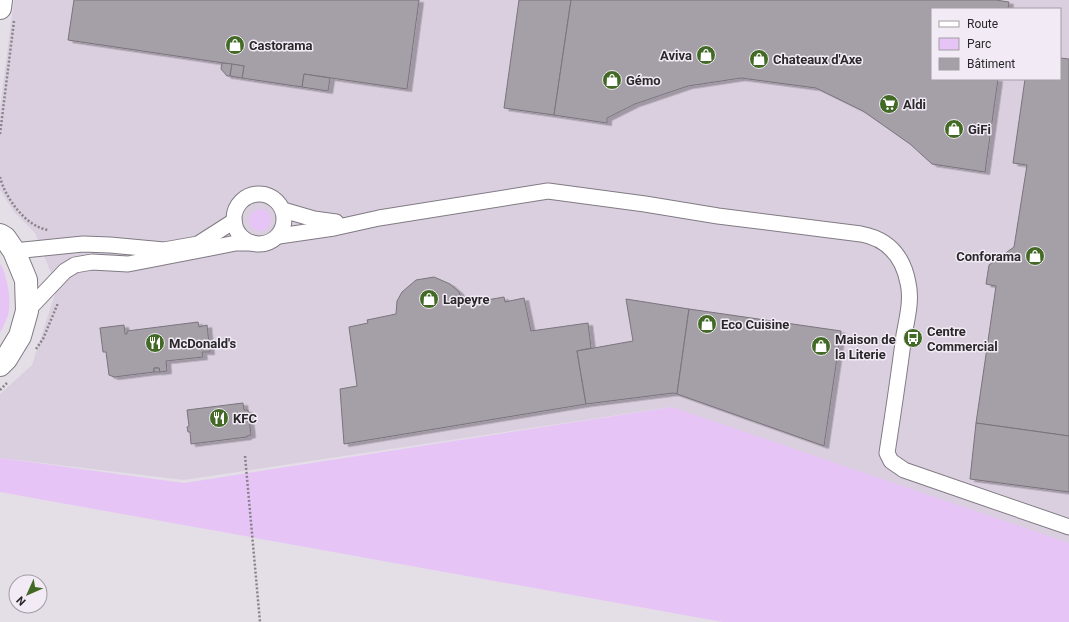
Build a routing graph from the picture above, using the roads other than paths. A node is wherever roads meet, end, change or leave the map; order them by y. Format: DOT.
graph roads {
  1 [pos="283,210"];
  2 [pos="234,221"];
  3 [pos="361,222"];
  4 [pos="278,236"];
  5 [pos="5,239"];
  6 [pos="253,244"];
  7 [pos="27,311"];
  8 [pos="0,365"];
  9 [pos="1069,527"];
  1 -- 2 [label="street"];
  1 -- 3 [label="street"];
  1 -- 4 [label="street"];
  2 -- 5 [label="street"];
  2 -- 6 [label="street"];
  3 -- 4 [label="street"];
  3 -- 9 [label="street"];
  4 -- 6 [label="street"];
  5 -- 7 [label="main road"];
  6 -- 7 [label="street"];
  7 -- 8 [label="main road"];
}
